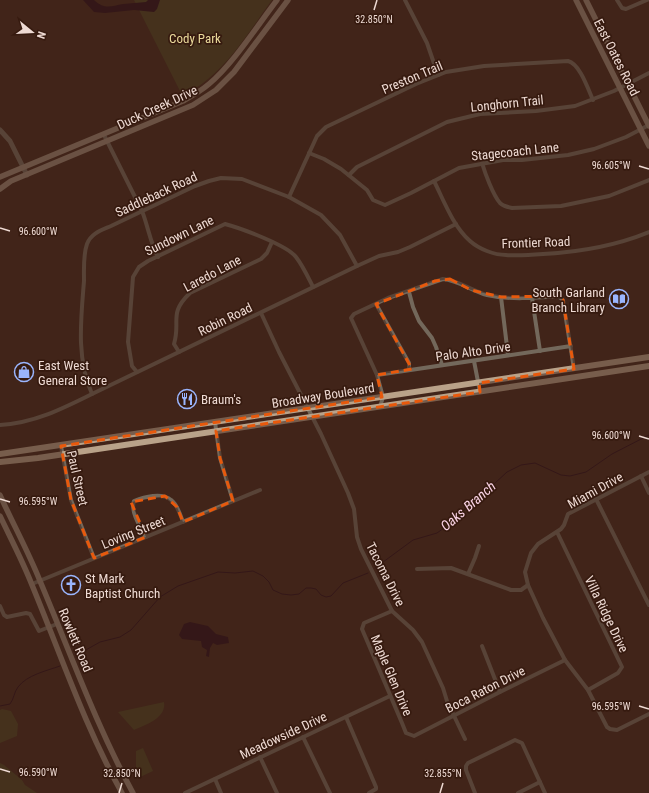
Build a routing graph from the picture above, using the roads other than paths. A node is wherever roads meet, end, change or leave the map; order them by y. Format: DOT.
graph roads {
  1 [pos="276,0"];
  2 [pos="288,0"];
  3 [pos="405,0"];
  4 [pos="576,0"];
  5 [pos="586,0"];
  6 [pos="617,0"];
  7 [pos="647,0"];
  8 [pos="227,66"];
  9 [pos="234,72"];
  10 [pos="649,73"];
  11 [pos="438,75"];
  12 [pos="628,83"];
  13 [pos="620,88"];
  14 [pos="593,100"];
  15 [pos="172,106"];
  16 [pos="175,113"];
  17 [pos="649,126"];
  18 [pos="0,130"];
  19 [pos="641,130"];
  20 [pos="104,134"];
  21 [pos="108,142"];
  22 [pos="649,146"];
  23 [pos="309,153"];
  24 [pos="482,163"];
  25 [pos="24,167"];
  26 [pos="27,175"];
  27 [pos="349,175"];
  28 [pos="0,177"];
  29 [pos="649,180"];
  30 [pos="434,181"];
  31 [pos="0,188"];
  32 [pos="289,197"];
  33 [pos="142,211"];
  34 [pos="456,224"];
  35 [pos="649,232"];
  36 [pos="272,242"];
  37 [pos="158,256"];
  38 [pos="357,266"];
  39 [pos="313,287"];
  40 [pos="409,292"];
  41 [pos="501,298"];
  42 [pos="532,298"];
  43 [pos="376,304"];
  44 [pos="261,313"];
  45 [pos="571,346"];
  46 [pos="540,351"];
  47 [pos="179,352"];
  48 [pos="508,355"];
  49 [pos="649,357"];
  50 [pos="474,361"];
  51 [pos="442,365"];
  52 [pos="649,366"];
  53 [pos="574,369"];
  54 [pos="410,370"];
  55 [pos="137,372"];
  56 [pos="377,375"];
  57 [pos="479,383"];
  58 [pos="480,392"];
  59 [pos="92,394"];
  60 [pos="382,397"];
  61 [pos="380,407"];
  62 [pos="308,408"];
  63 [pos="312,417"];
  64 [pos="215,422"];
  65 [pos="0,425"];
  66 [pos="216,431"];
  67 [pos="115,438"];
  68 [pos="60,446"];
  69 [pos="116,446"];
  70 [pos="0,454"];
  71 [pos="62,454"];
  72 [pos="3,462"];
  73 [pos="0,467"];
  74 [pos="649,472"];
  75 [pos="641,476"];
  76 [pos="260,490"];
  77 [pos="649,493"];
  78 [pos="0,495"];
  79 [pos="596,499"];
  80 [pos="233,501"];
  81 [pos="0,516"];
  82 [pos="183,522"];
  83 [pos="17,529"];
  84 [pos="557,532"];
  85 [pos="8,533"];
  86 [pos="146,537"];
  87 [pos="479,546"];
  88 [pos="94,558"];
  89 [pos="417,569"];
  90 [pos="468,574"];
  91 [pos="40,581"];
  92 [pos="32,584"];
  93 [pos="528,585"];
  94 [pos="649,605"];
  95 [pos="0,606"];
  96 [pos="392,611"];
  97 [pos="57,624"];
  98 [pos="49,627"];
  99 [pos="482,646"];
  100 [pos="565,660"];
  101 [pos="588,690"];
  102 [pos="500,692"];
  103 [pos="390,696"];
  104 [pos="649,714"];
  105 [pos="96,716"];
  106 [pos="454,716"];
  107 [pos="346,717"];
  108 [pos="87,720"];
  109 [pos="414,736"];
  110 [pos="303,737"];
  111 [pos="465,739"];
  112 [pos="260,757"];
  113 [pos="214,779"];
  114 [pos="540,782"];
  115 [pos="129,785"];
  116 [pos="121,791"];
  117 [pos="133,793"];
  118 [pos="185,793"];
  119 [pos="221,793"];
  120 [pos="277,793"];
  121 [pos="330,793"];
  122 [pos="369,793"];
  123 [pos="475,793"];
  124 [pos="518,793"];
  125 [pos="546,793"];
  1 -- 8 [label="main road, Duck Creek Drive"];
  2 -- 9 [label="main road, Duck Creek Drive"];
  3 -- 11 [label="street"];
  4 -- 13 [label="main road, East Oates Road"];
  5 -- 12 [label="main road, East Oates Road"];
  6 -- 7 [label="street"];
  8 -- 9 [label="main road"];
  8 -- 15 [label="main road, Duck Creek Drive"];
  9 -- 16 [label="main road, Duck Creek Drive"];
  10 -- 12 [label="street, Longhorn Trail"];
  11 -- 14 [label="street, Preston Trail"];
  11 -- 23 [label="street, Preston Trail"];
  12 -- 13 [label="street, Longhorn Trail"];
  12 -- 17 [label="main road, East Oates Road"];
  13 -- 14 [label="street, Longhorn Trail"];
  13 -- 19 [label="main road, East Oates Road"];
  14 -- 27 [label="street, Longhorn Trail"];
  15 -- 16 [label="main road"];
  15 -- 20 [label="main road, Duck Creek Drive"];
  16 -- 21 [label="main road, Duck Creek Drive"];
  17 -- 19 [label="street, Stagecoach Lane"];
  18 -- 25 [label="street"];
  19 -- 22 [label="main road, East Oates Road"];
  19 -- 24 [label="street, Stagecoach Lane"];
  20 -- 21 [label="street"];
  20 -- 25 [label="main road, Duck Creek Drive"];
  21 -- 26 [label="main road, Duck Creek Drive"];
  21 -- 33 [label="street"];
  23 -- 27 [label="street, Stagecoach Lane"];
  23 -- 32 [label="street, Preston Trail"];
  24 -- 29 [label="street"];
  24 -- 30 [label="street, Stagecoach Lane"];
  25 -- 26 [label="street"];
  25 -- 28 [label="main road, Duck Creek Drive"];
  26 -- 31 [label="main road, Duck Creek Drive"];
  27 -- 30 [label="street, Stagecoach Lane"];
  30 -- 34 [label="street, Frontier Road"];
  32 -- 33 [label="street, Saddleback Road"];
  32 -- 38 [label="street, Saddleback Road"];
  33 -- 37 [label="street"];
  33 -- 59 [label="street, Saddleback Road"];
  34 -- 35 [label="street, Frontier Road"];
  34 -- 38 [label="street, Robin Road"];
  36 -- 37 [label="street, Sundown Lane"];
  36 -- 39 [label="street, Sundown Lane"];
  36 -- 47 [label="street, Laredo Lane"];
  37 -- 55 [label="street, Sundown Lane"];
  38 -- 39 [label="street, Robin Road"];
  39 -- 44 [label="street, Robin Road"];
  40 -- 41 [label="street"];
  40 -- 43 [label="street"];
  40 -- 51 [label="street"];
  41 -- 42 [label="street"];
  41 -- 48 [label="street"];
  42 -- 45 [label="street"];
  42 -- 46 [label="street"];
  43 -- 54 [label="street"];
  43 -- 56 [label="street"];
  44 -- 47 [label="street, Robin Road"];
  44 -- 62 [label="street, Tacoma Drive"];
  45 -- 46 [label="street, Palo Alto Drive"];
  45 -- 53 [label="street"];
  46 -- 48 [label="street, Palo Alto Drive"];
  47 -- 55 [label="street, Robin Road"];
  48 -- 50 [label="street, Palo Alto Drive"];
  49 -- 53 [label="main road, Broadway Boulevard"];
  50 -- 51 [label="street, Palo Alto Drive"];
  50 -- 57 [label="street"];
  51 -- 54 [label="street, Palo Alto Drive"];
  52 -- 58 [label="main road, Broadway Boulevard"];
  53 -- 57 [label="main road, Broadway Boulevard"];
  54 -- 56 [label="street, Palo Alto Drive"];
  55 -- 59 [label="street, Robin Road"];
  56 -- 60 [label="street"];
  57 -- 58 [label="street"];
  57 -- 60 [label="main road, Broadway Boulevard"];
  58 -- 61 [label="main road, Broadway Boulevard"];
  59 -- 65 [label="street, Robin Road"];
  60 -- 61 [label="street"];
  60 -- 62 [label="main road, Broadway Boulevard"];
  61 -- 63 [label="main road, Broadway Boulevard"];
  62 -- 63 [label="street, Tacoma Drive"];
  62 -- 64 [label="main road, Broadway Boulevard"];
  63 -- 66 [label="main road, Broadway Boulevard"];
  63 -- 96 [label="street, Tacoma Drive"];
  64 -- 66 [label="street"];
  64 -- 67 [label="main road, Broadway Boulevard"];
  66 -- 69 [label="main road, Broadway Boulevard"];
  66 -- 80 [label="street"];
  67 -- 68 [label="main road, Broadway Boulevard"];
  67 -- 69 [label="main road"];
  68 -- 70 [label="main road, Broadway Boulevard"];
  68 -- 71 [label="street, Paul Street"];
  69 -- 71 [label="main road, Broadway Boulevard"];
  71 -- 72 [label="main road, Broadway Boulevard"];
  71 -- 88 [label="street, Paul Street"];
  72 -- 73 [label="main road"];
  74 -- 75 [label="street, Miami Drive"];
  75 -- 77 [label="street"];
  75 -- 79 [label="street, Miami Drive"];
  76 -- 80 [label="street, Loving Street"];
  78 -- 83 [label="main road, Rowlett Road"];
  79 -- 84 [label="street, Miami Drive"];
  79 -- 94 [label="street"];
  80 -- 82 [label="street, Loving Street"];
  81 -- 85 [label="main road, Rowlett Road"];
  82 -- 86 [label="street, Loving Street"];
  82 -- 86 [label="street"];
  83 -- 85 [label="main road"];
  83 -- 91 [label="main road, Rowlett Road"];
  84 -- 93 [label="street"];
  84 -- 101 [label="street, Villa Ridge Drive"];
  85 -- 92 [label="main road, Rowlett Road"];
  86 -- 88 [label="street, Loving Street"];
  87 -- 90 [label="street"];
  88 -- 91 [label="street, Loving Street"];
  89 -- 90 [label="street"];
  90 -- 93 [label="street"];
  91 -- 92 [label="street, Loving Street"];
  91 -- 97 [label="main road, Rowlett Road"];
  92 -- 98 [label="main road, Rowlett Road"];
  93 -- 100 [label="street"];
  95 -- 98 [label="street"];
  96 -- 103 [label="street, Maple Glen Drive"];
  96 -- 106 [label="street, Tacoma Drive"];
  97 -- 98 [label="street"];
  97 -- 105 [label="main road, Rowlett Road"];
  98 -- 108 [label="main road, Rowlett Road"];
  99 -- 102 [label="street"];
  100 -- 101 [label="street"];
  100 -- 102 [label="street, Boca Raton Drive"];
  101 -- 104 [label="street"];
  102 -- 106 [label="street, Boca Raton Drive"];
  103 -- 107 [label="street, Meadowside Drive"];
  103 -- 109 [label="street, Maple Glen Drive"];
  105 -- 108 [label="main road"];
  105 -- 115 [label="main road, Rowlett Road"];
  106 -- 109 [label="street, Boca Raton Drive"];
  106 -- 111 [label="street, Tacoma Drive"];
  107 -- 110 [label="street, Meadowside Drive"];
  107 -- 122 [label="street"];
  108 -- 116 [label="main road, Rowlett Road"];
  110 -- 112 [label="street, Meadowside Drive"];
  110 -- 121 [label="street"];
  112 -- 113 [label="street, Meadowside Drive"];
  112 -- 120 [label="street"];
  113 -- 118 [label="street, Meadowside Drive"];
  113 -- 119 [label="street"];
  114 -- 123 [label="street"];
  114 -- 124 [label="street"];
  114 -- 125 [label="street"];
  115 -- 116 [label="main road"];
  115 -- 117 [label="main road, Rowlett Road"];
}
